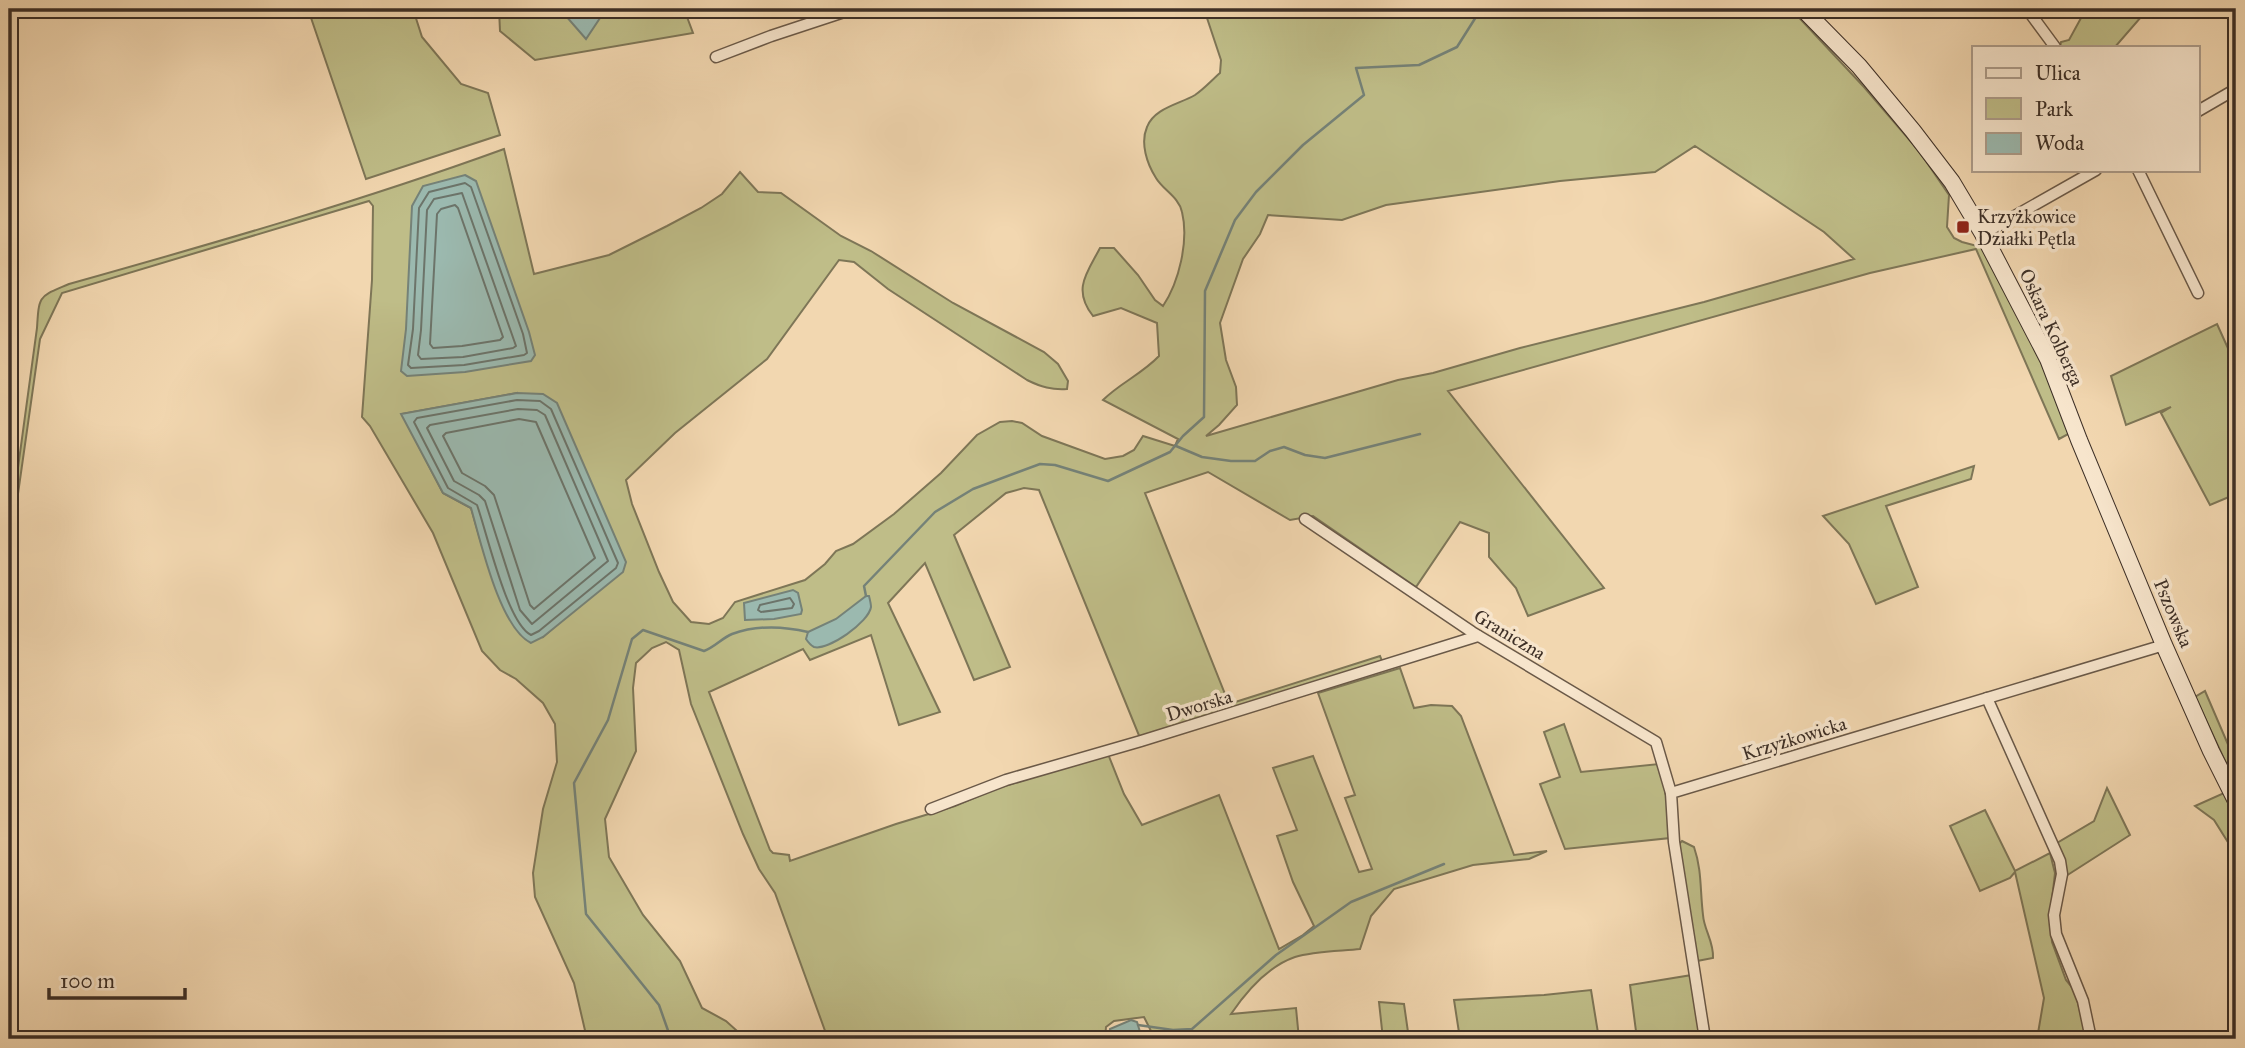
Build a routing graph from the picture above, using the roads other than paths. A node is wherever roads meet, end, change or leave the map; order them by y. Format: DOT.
graph roads {
  1 [pos="853,9"];
  2 [pos="1803,9"];
  3 [pos="2027,9"];
  4 [pos="2054,46"];
  5 [pos="716,57"];
  6 [pos="2236,89"];
  7 [pos="2200,110"];
  8 [pos="2092,172"];
  9 [pos="2139,172"];
  10 [pos="1983,234"];
  11 [pos="2198,293"];
  12 [pos="2079,440"];
  13 [pos="1305,519"];
  14 [pos="1478,636"];
  15 [pos="2164,645"];
  16 [pos="1987,698"];
  17 [pos="1671,793"];
  18 [pos="2236,801"];
  19 [pos="931,809"];
  20 [pos="1705,1039"];
  21 [pos="2091,1039"];
  1 -- 5 [label="street"];
  2 -- 10 [label="main road, Oskara Kolberga"];
  3 -- 4 [label="street"];
  6 -- 7 [label="street"];
  8 -- 10 [label="street"];
  9 -- 11 [label="street"];
  10 -- 12 [label="main road, Oskara Kolberga"];
  12 -- 15 [label="main road, Pszowska"];
  13 -- 14 [label="street, Graniczna"];
  14 -- 17 [label="street, Graniczna"];
  14 -- 19 [label="street, Dworska"];
  15 -- 16 [label="street, Krzyżkowicka"];
  15 -- 18 [label="main road, Pszowska"];
  16 -- 17 [label="street, Krzyżkowicka"];
  16 -- 21 [label="street"];
  17 -- 20 [label="street"];
}
